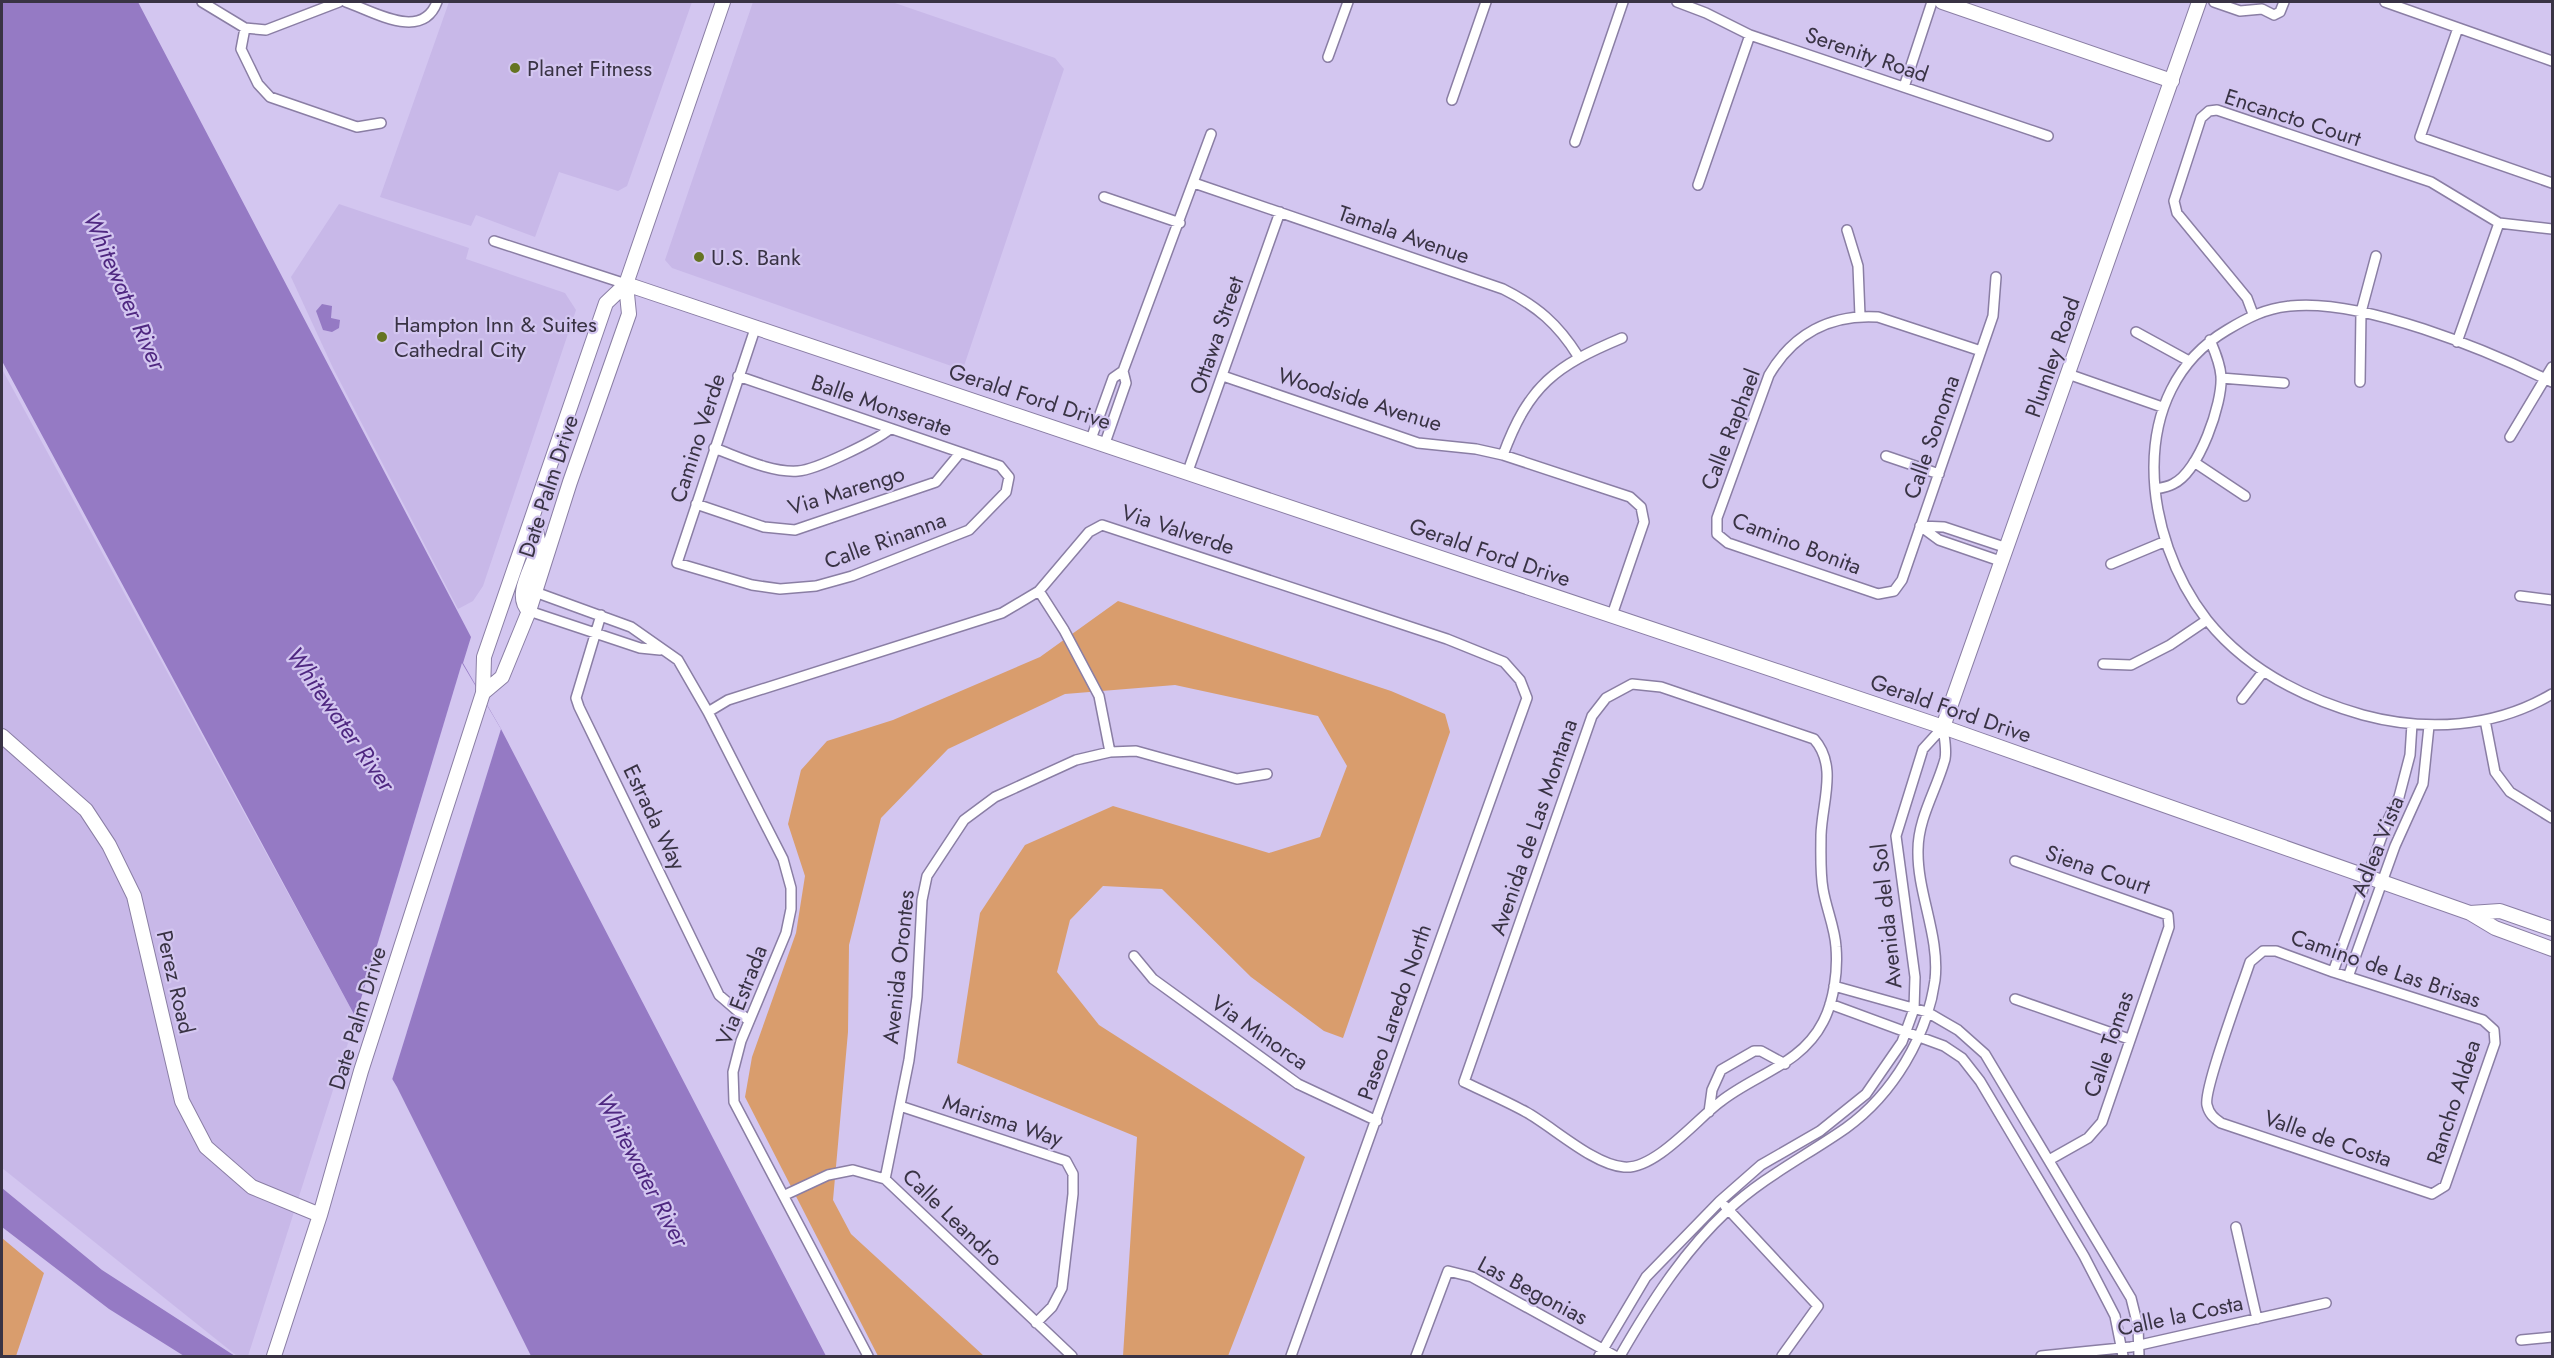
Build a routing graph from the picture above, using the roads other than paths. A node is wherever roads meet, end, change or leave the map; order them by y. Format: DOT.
graph roads {
  1 [pos="202,2"];
  2 [pos="339,2"];
  3 [pos="346,2"];
  4 [pos="437,2"];
  5 [pos="723,2"];
  6 [pos="1348,2"];
  7 [pos="1486,2"];
  8 [pos="1623,2"];
  9 [pos="1677,2"];
  10 [pos="1932,2"];
  11 [pos="1942,2"];
  12 [pos="2199,2"];
  13 [pos="2214,2"];
  14 [pos="2283,2"];
  15 [pos="2385,2"];
  16 [pos="2265,5"];
  17 [pos="245,28"];
  18 [pos="2458,28"];
  19 [pos="1750,35"];
  20 [pos="1328,57"];
  21 [pos="2553,61"];
  22 [pos="2172,81"];
  23 [pos="1904,87"];
  24 [pos="1452,100"];
  25 [pos="381,123"];
  26 [pos="1211,134"];
  27 [pos="2048,136"];
  28 [pos="1575,142"];
  29 [pos="1194,183"];
  30 [pos="2553,183"];
  31 [pos="1698,185"];
  32 [pos="1104,197"];
  33 [pos="1280,212"];
  34 [pos="1179,223"];
  35 [pos="2499,223"];
  36 [pos="2553,229"];
  37 [pos="1847,230"];
  38 [pos="494,241"];
  39 [pos="2376,256"];
  40 [pos="1996,277"];
  41 [pos="626,284"];
  42 [pos="2361,312"];
  43 [pos="2253,314"];
  44 [pos="1860,316"];
  45 [pos="756,326"];
  46 [pos="2136,332"];
  47 [pos="1622,338"];
  48 [pos="2210,340"];
  49 [pos="2457,342"];
  50 [pos="1981,351"];
  51 [pos="1578,356"];
  52 [pos="2189,361"];
  53 [pos="2553,367"];
  54 [pos="1123,371"];
  55 [pos="2068,375"];
  56 [pos="738,376"];
  57 [pos="1223,376"];
  58 [pos="2221,378"];
  59 [pos="2550,380"];
  60 [pos="2360,382"];
  61 [pos="2284,383"];
  62 [pos="1109,388"];
  63 [pos="1123,393"];
  64 [pos="2162,407"];
  65 [pos="890,429"];
  66 [pos="2510,437"];
  67 [pos="1091,438"];
  68 [pos="1105,443"];
  69 [pos="714,448"];
  70 [pos="960,453"];
  71 [pos="1503,454"];
  72 [pos="1886,456"];
  73 [pos="2194,462"];
  74 [pos="1188,471"];
  75 [pos="1939,474"];
  76 [pos="1009,477"];
  77 [pos="2155,489"];
  78 [pos="2245,496"];
  79 [pos="696,504"];
  80 [pos="532,518"];
  81 [pos="1718,518"];
  82 [pos="1920,526"];
  83 [pos="2166,541"];
  84 [pos="2007,548"];
  85 [pos="2003,562"];
  86 [pos="676,563"];
  87 [pos="2111,564"];
  88 [pos="1039,591"];
  89 [pos="535,592"];
  90 [pos="1878,594"];
  91 [pos="2520,596"];
  92 [pos="2553,600"];
  93 [pos="529,611"];
  94 [pos="601,615"];
  95 [pos="1612,615"];
  96 [pos="2207,620"];
  97 [pos="595,634"];
  98 [pos="663,650"];
  99 [pos="2103,664"];
  100 [pos="2263,672"];
  101 [pos="1520,680"];
  102 [pos="483,693"];
  103 [pos="2553,694"];
  104 [pos="2242,699"];
  105 [pos="708,712"];
  106 [pos="2485,720"];
  107 [pos="2412,724"];
  108 [pos="2429,726"];
  109 [pos="1943,727"];
  110 [pos="2,736"];
  111 [pos="1110,752"];
  112 [pos="1267,774"];
  113 [pos="2553,818"];
  114 [pos="2015,861"];
  115 [pos="2367,878"];
  116 [pos="2382,884"];
  117 [pos="2469,913"];
  118 [pos="2168,915"];
  119 [pos="2553,929"];
  120 [pos="2553,949"];
  121 [pos="1134,957"];
  122 [pos="2333,972"];
  123 [pos="2349,977"];
  124 [pos="1834,986"];
  125 [pos="2015,999"];
  126 [pos="1830,1004"];
  127 [pos="1914,1009"];
  128 [pos="1927,1012"];
  129 [pos="749,1021"];
  130 [pos="2494,1030"];
  131 [pos="1907,1032"];
  132 [pos="1921,1037"];
  133 [pos="2129,1039"];
  134 [pos="1785,1064"];
  135 [pos="2206,1103"];
  136 [pos="900,1106"];
  137 [pos="1709,1112"];
  138 [pos="1377,1121"];
  139 [pos="2049,1160"];
  140 [pos="885,1179"];
  141 [pos="2445,1186"];
  142 [pos="785,1195"];
  143 [pos="1720,1201"];
  144 [pos="1728,1209"];
  145 [pos="320,1215"];
  146 [pos="2236,1227"];
  147 [pos="2326,1303"];
  148 [pos="2257,1318"];
  149 [pos="1036,1323"];
  150 [pos="2553,1337"];
  151 [pos="2521,1340"];
  152 [pos="2140,1345"];
  153 [pos="2122,1352"];
  154 [pos="1601,1353"];
  155 [pos="274,1356"];
  156 [pos="868,1356"];
  157 [pos="1072,1356"];
  158 [pos="1291,1356"];
  159 [pos="1416,1356"];
  160 [pos="1615,1356"];
  161 [pos="1620,1356"];
  162 [pos="1782,1356"];
  163 [pos="2041,1356"];
  164 [pos="2139,1356"];
  1 -- 17 [label="street"];
  2 -- 17 [label="street"];
  3 -- 4 [label="street"];
  5 -- 41 [label="main road, Date Palm Drive"];
  6 -- 20 [label="street"];
  7 -- 24 [label="street"];
  8 -- 28 [label="street"];
  9 -- 19 [label="street, Serenity Road"];
  10 -- 23 [label="street"];
  11 -- 22 [label="main road"];
  12 -- 22 [label="main road, Plumley Road"];
  13 -- 16 [label="street"];
  14 -- 16 [label="street"];
  15 -- 18 [label="street"];
  17 -- 25 [label="street"];
  18 -- 21 [label="street"];
  18 -- 30 [label="street"];
  19 -- 23 [label="street, Serenity Road"];
  19 -- 31 [label="street"];
  22 -- 55 [label="main road, Plumley Road"];
  23 -- 27 [label="street, Serenity Road"];
  26 -- 29 [label="street"];
  29 -- 33 [label="street, Tamala Avenue"];
  29 -- 34 [label="street"];
  32 -- 34 [label="street"];
  33 -- 51 [label="street, Tamala Avenue"];
  33 -- 57 [label="street, Ottawa Street"];
  34 -- 54 [label="street"];
  35 -- 36 [label="street, Encancto Court"];
  35 -- 43 [label="street, Encancto Court"];
  35 -- 49 [label="street"];
  37 -- 44 [label="street"];
  38 -- 41 [label="street, Gerald Ford Drive"];
  39 -- 42 [label="street"];
  40 -- 50 [label="street, Calle Sonoma"];
  41 -- 45 [label="main road, Gerald Ford Drive"];
  41 -- 80 [label="main road, Date Palm Drive"];
  41 -- 89 [label="main road, Date Palm Drive"];
  42 -- 43 [label="street"];
  42 -- 49 [label="street"];
  42 -- 60 [label="street"];
  43 -- 48 [label="street"];
  44 -- 50 [label="street, Calle Raphael"];
  44 -- 81 [label="street, Calle Raphael"];
  45 -- 56 [label="street, Camino Verde"];
  45 -- 67 [label="main road, Gerald Ford Drive"];
  46 -- 52 [label="street"];
  47 -- 51 [label="street"];
  48 -- 52 [label="street"];
  48 -- 58 [label="street"];
  49 -- 59 [label="street"];
  50 -- 75 [label="street, Calle Sonoma"];
  51 -- 71 [label="street"];
  52 -- 64 [label="street"];
  53 -- 59 [label="street"];
  54 -- 62 [label="street"];
  54 -- 63 [label="street"];
  55 -- 64 [label="street"];
  55 -- 84 [label="main road, Plumley Road"];
  56 -- 65 [label="street, Balle Monserate"];
  56 -- 69 [label="street, Camino Verde"];
  57 -- 71 [label="street, Woodside Avenue"];
  57 -- 74 [label="street, Ottawa Street"];
  58 -- 61 [label="street"];
  58 -- 73 [label="street"];
  59 -- 66 [label="street"];
  62 -- 63 [label="street"];
  62 -- 67 [label="street"];
  63 -- 68 [label="street"];
  64 -- 77 [label="street"];
  65 -- 69 [label="street"];
  65 -- 70 [label="street, Balle Monserate"];
  67 -- 68 [label="main road, Gerald Ford Drive"];
  68 -- 74 [label="main road, Gerald Ford Drive"];
  69 -- 79 [label="street, Camino Verde"];
  70 -- 76 [label="street, Balle Monserate"];
  70 -- 79 [label="street, Via Marengo"];
  71 -- 95 [label="street, Woodside Avenue"];
  72 -- 75 [label="street"];
  73 -- 77 [label="street"];
  73 -- 78 [label="street"];
  74 -- 95 [label="main road, Gerald Ford Drive"];
  75 -- 82 [label="street, Calle Sonoma"];
  76 -- 86 [label="street, Calle Rinanna"];
  77 -- 83 [label="street"];
  79 -- 86 [label="street, Camino Verde"];
  80 -- 93 [label="main road"];
  80 -- 102 [label="main road, Date Palm Drive"];
  81 -- 90 [label="street, Camino Bonita"];
  82 -- 84 [label="street"];
  82 -- 85 [label="street"];
  82 -- 90 [label="street, Calle Sonoma"];
  83 -- 87 [label="street"];
  83 -- 96 [label="street"];
  84 -- 85 [label="main road, Plumley Road"];
  85 -- 109 [label="main road, Plumley Road"];
  88 -- 101 [label="street, Via Valverde"];
  88 -- 105 [label="street, Via Valverde"];
  88 -- 111 [label="street"];
  89 -- 93 [label="main road, Date Palm Drive"];
  89 -- 94 [label="street, Via Estrada"];
  91 -- 92 [label="street"];
  93 -- 97 [label="street"];
  93 -- 102 [label="main road, Date Palm Drive"];
  94 -- 97 [label="street, Estrada Way"];
  94 -- 98 [label="street, Via Estrada"];
  95 -- 109 [label="main road, Gerald Ford Drive"];
  96 -- 99 [label="street"];
  96 -- 100 [label="street"];
  97 -- 98 [label="street"];
  97 -- 129 [label="street, Estrada Way"];
  98 -- 105 [label="street, Via Estrada"];
  100 -- 104 [label="street"];
  100 -- 107 [label="street"];
  101 -- 138 [label="street, Paseo Laredo North"];
  102 -- 145 [label="main road, Date Palm Drive"];
  103 -- 106 [label="street"];
  105 -- 129 [label="street, Via Estrada"];
  106 -- 108 [label="street"];
  106 -- 113 [label="street"];
  107 -- 108 [label="street"];
  107 -- 115 [label="street, Adlea Vista"];
  108 -- 116 [label="street, Adlea Vista"];
  109 -- 115 [label="main road, Gerald Ford Drive"];
  109 -- 127 [label="street, Avenida del Sol"];
  109 -- 128 [label="street, Avenida del Sol"];
  110 -- 145 [label="main road, Perez Road"];
  111 -- 112 [label="street, Avenida Orontes"];
  111 -- 136 [label="street, Avenida Orontes"];
  114 -- 118 [label="street, Siena Court"];
  115 -- 116 [label="main road, Gerald Ford Drive"];
  115 -- 122 [label="street, Adlea Vista"];
  116 -- 117 [label="main road, Gerald Ford Drive"];
  116 -- 123 [label="street, Adlea Vista"];
  117 -- 119 [label="main road, Gerald Ford Drive"];
  117 -- 120 [label="main road, Gerald Ford Drive"];
  118 -- 133 [label="street, Calle Tomas"];
  121 -- 138 [label="street, Via Minorca"];
  122 -- 123 [label="street, Camino de Las Brisas"];
  122 -- 135 [label="street, Camino de Las Brisas"];
  123 -- 130 [label="street, Camino de Las Brisas"];
  124 -- 126 [label="street, Avenida de Las Montana"];
  124 -- 127 [label="street, Avenida del Sol"];
  124 -- 137 [label="street, Avenida de Las Montana"];
  125 -- 133 [label="street"];
  126 -- 131 [label="street, Avenida del Sol"];
  126 -- 134 [label="street, Avenida de Las Montana"];
  127 -- 128 [label="street, Avenida del Sol"];
  127 -- 131 [label="street, Avenida del Sol"];
  128 -- 132 [label="street, Avenida del Sol"];
  128 -- 139 [label="street, Avenida del Sol"];
  129 -- 142 [label="street, Via Estrada"];
  130 -- 141 [label="street, Rancho Aldea"];
  131 -- 132 [label="street, Avenida del Sol"];
  131 -- 143 [label="street, Avenida del Sol"];
  132 -- 144 [label="street, Avenida del Sol"];
  132 -- 153 [label="street, Avenida del Sol"];
  133 -- 139 [label="street, Calle Tomas"];
  134 -- 137 [label="street, Avenida de Las Montana"];
  134 -- 137 [label="street"];
  135 -- 141 [label="street, Valle de Costa"];
  136 -- 140 [label="street, Avenida Orontes"];
  136 -- 149 [label="street, Marisma Way"];
  138 -- 158 [label="street, Paseo Laredo North"];
  139 -- 152 [label="street, Avenida del Sol"];
  140 -- 142 [label="street, Calle Leandro"];
  140 -- 149 [label="street, Calle Leandro"];
  142 -- 156 [label="street, Via Estrada"];
  143 -- 144 [label="street"];
  143 -- 154 [label="street, Avenida del Sol"];
  144 -- 161 [label="street, Avenida del Sol"];
  144 -- 162 [label="street"];
  145 -- 155 [label="main road, Date Palm Drive"];
  146 -- 148 [label="street"];
  147 -- 148 [label="street, Calle la Costa"];
  148 -- 152 [label="street, Calle la Costa"];
  149 -- 157 [label="street, Calle Leandro"];
  150 -- 151 [label="street"];
  152 -- 153 [label="street, Calle la Costa"];
  152 -- 164 [label="street, Avenida del Sol"];
  153 -- 163 [label="street, Calle la Costa"];
  154 -- 159 [label="street, Las Begonias"];
  154 -- 160 [label="street, Las Begonias"];
}
